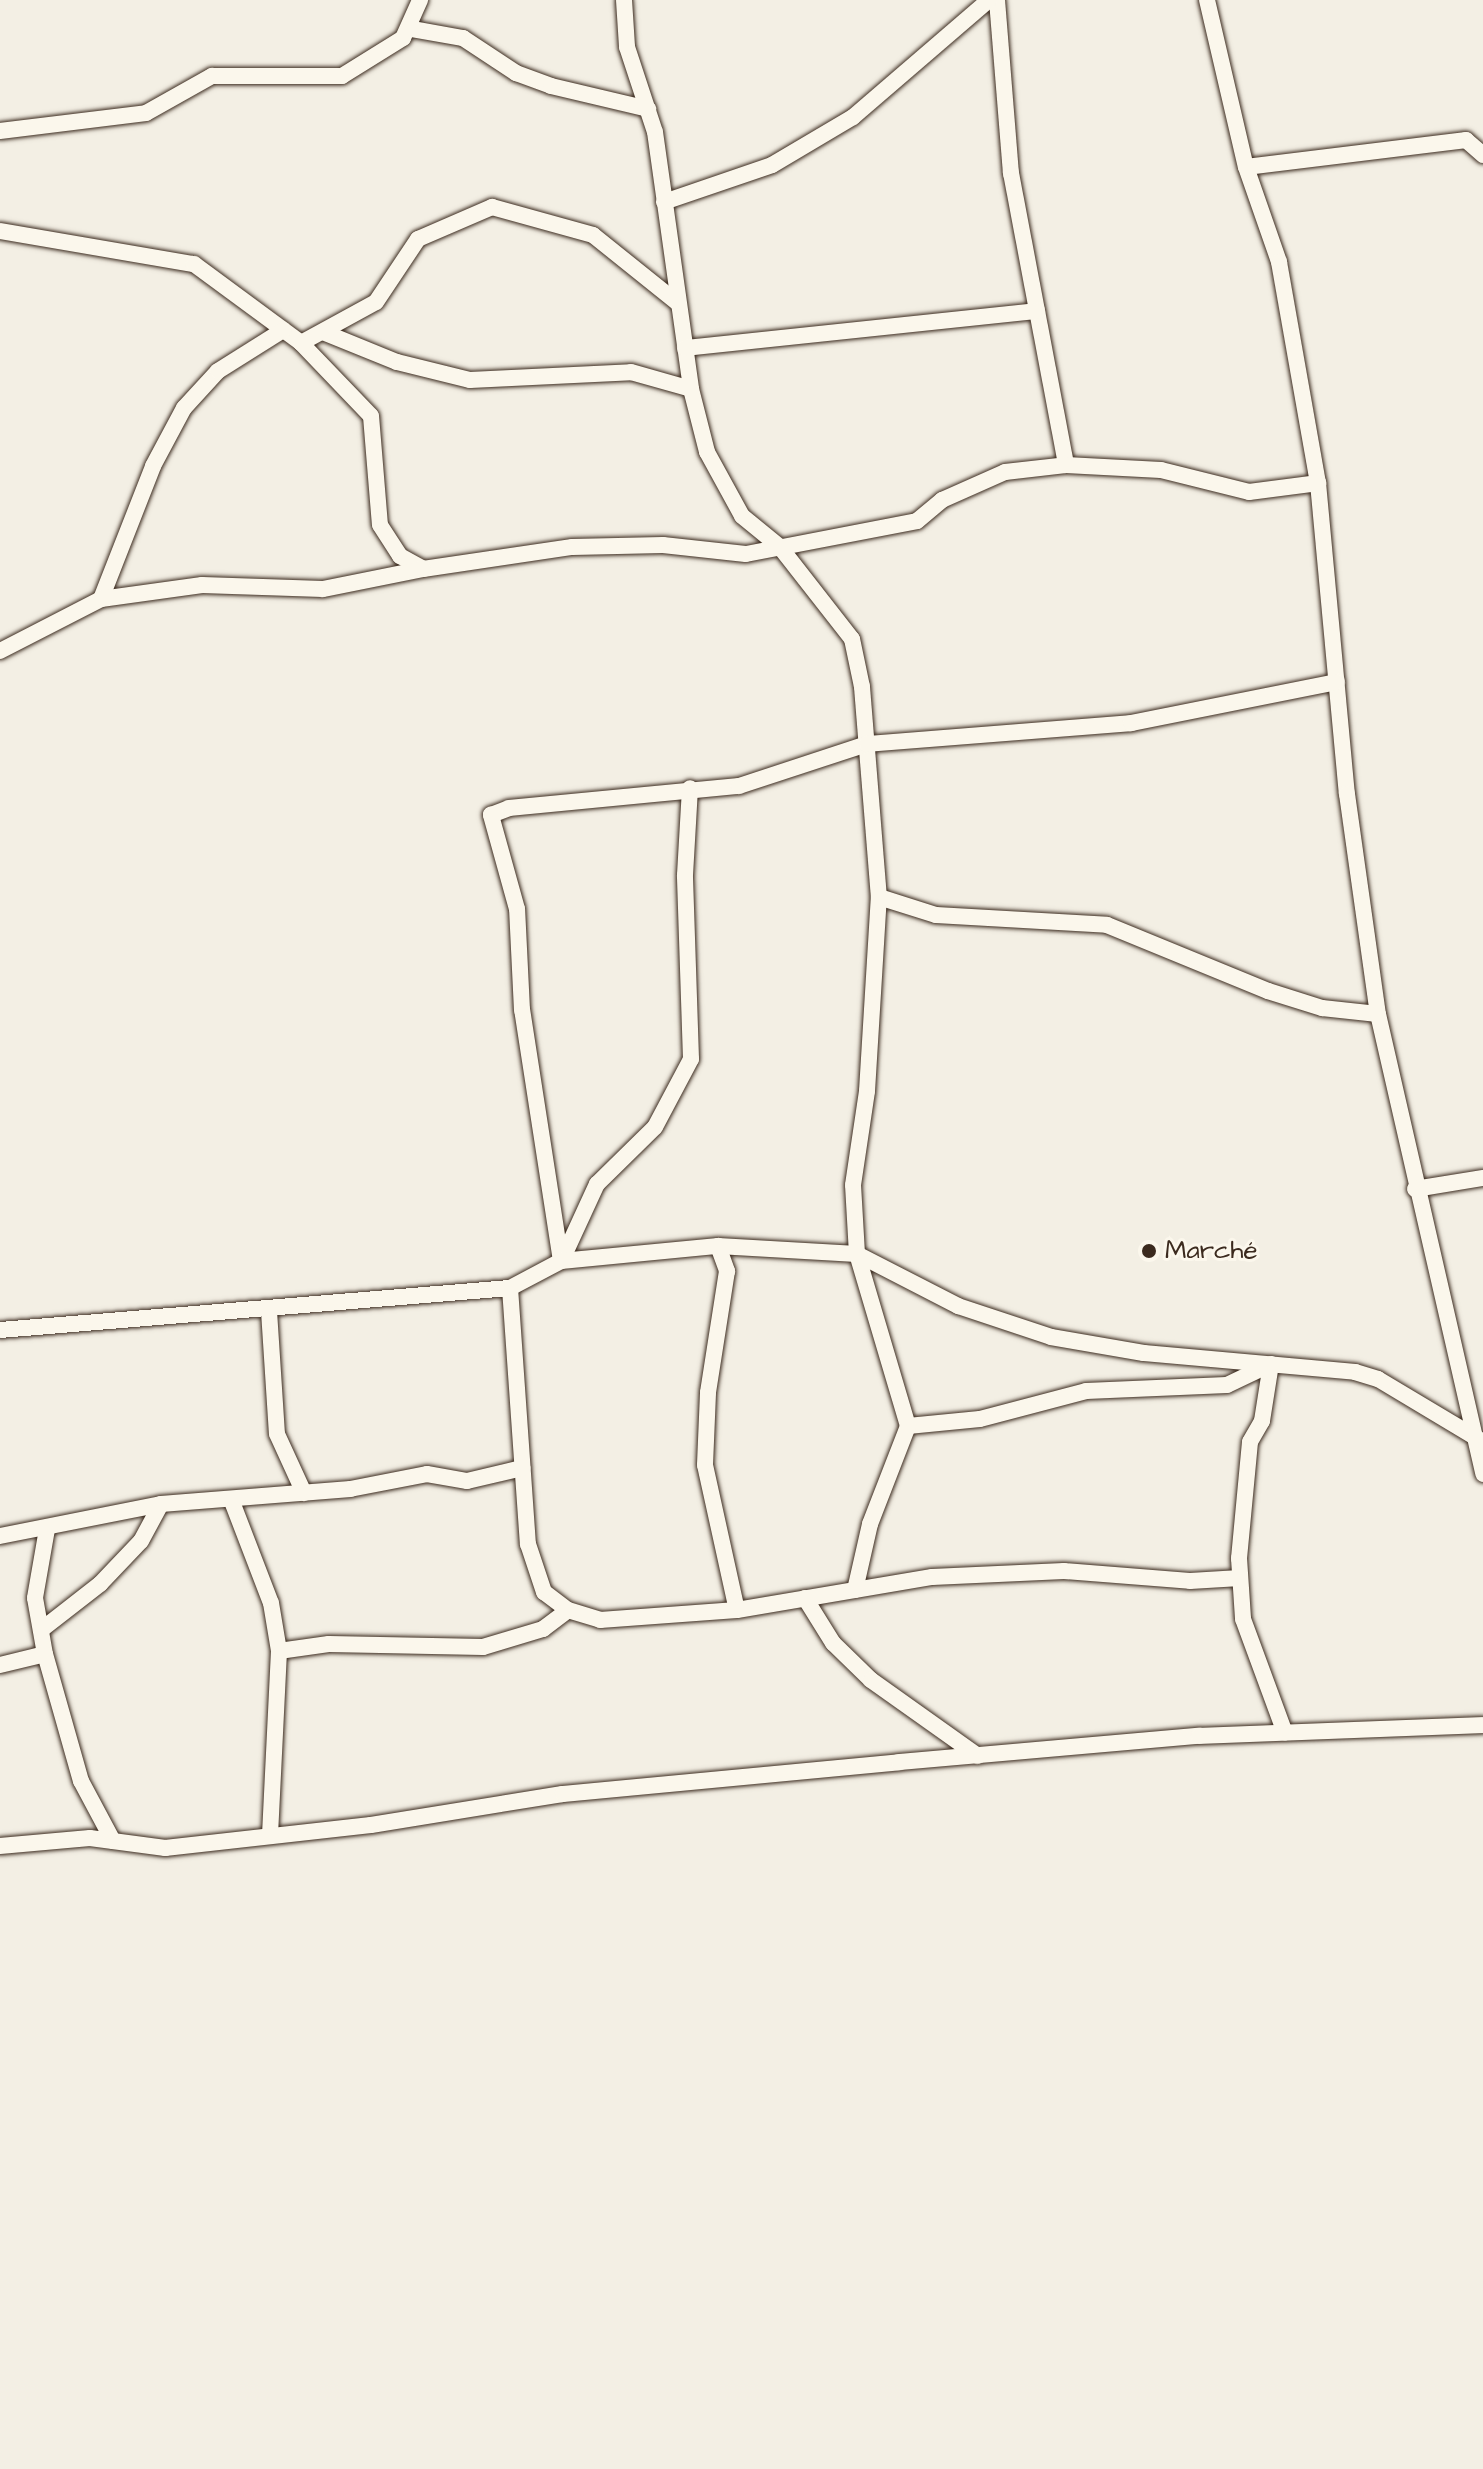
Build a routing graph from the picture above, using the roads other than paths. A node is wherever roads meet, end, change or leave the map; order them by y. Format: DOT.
graph roads {
  1 [pos="420,0"];
  2 [pos="624,0"];
  3 [pos="989,0"];
  4 [pos="997,0"];
  5 [pos="1207,0"];
  6 [pos="412,29"];
  7 [pos="648,109"];
  8 [pos="0,131"];
  9 [pos="1483,155"];
  10 [pos="1246,167"];
  11 [pos="664,202"];
  12 [pos="0,231"];
  13 [pos="678,303"];
  14 [pos="1037,311"];
  15 [pos="283,330"];
  16 [pos="323,332"];
  17 [pos="301,343"];
  18 [pos="685,348"];
  19 [pos="691,389"];
  20 [pos="1066,465"];
  21 [pos="1318,483"];
  22 [pos="780,547"];
  23 [pos="423,569"];
  24 [pos="101,599"];
  25 [pos="0,651"];
  26 [pos="1337,682"];
  27 [pos="867,744"];
  28 [pos="690,788"];
  29 [pos="879,897"];
  30 [pos="1378,1014"];
  31 [pos="1483,1178"];
  32 [pos="1415,1189"];
  33 [pos="718,1246"];
  34 [pos="857,1254"];
  35 [pos="561,1261"];
  36 [pos="510,1288"];
  37 [pos="269,1311"];
  38 [pos="0,1330"];
  39 [pos="1271,1364"];
  40 [pos="908,1426"];
  41 [pos="1480,1440"];
  42 [pos="522,1468"];
  43 [pos="1483,1474"];
  44 [pos="304,1493"];
  45 [pos="231,1499"];
  46 [pos="161,1504"];
  47 [pos="47,1529"];
  48 [pos="0,1536"];
  49 [pos="1240,1578"];
  50 [pos="855,1590"];
  51 [pos="805,1598"];
  52 [pos="568,1610"];
  53 [pos="737,1610"];
  54 [pos="41,1630"];
  55 [pos="279,1651"];
  56 [pos="45,1654"];
  57 [pos="0,1665"];
  58 [pos="1483,1725"];
  59 [pos="1285,1733"];
  60 [pos="978,1756"];
  61 [pos="270,1836"];
  62 [pos="113,1841"];
  63 [pos="0,1846"];
  1 -- 6 [label="street"];
  2 -- 7 [label="street"];
  3 -- 11 [label="street"];
  4 -- 14 [label="street"];
  5 -- 10 [label="street"];
  6 -- 7 [label="street"];
  6 -- 8 [label="street"];
  7 -- 11 [label="street"];
  9 -- 10 [label="street"];
  10 -- 21 [label="street"];
  11 -- 13 [label="street"];
  12 -- 15 [label="street"];
  13 -- 16 [label="street"];
  13 -- 18 [label="street"];
  14 -- 18 [label="street"];
  14 -- 20 [label="street"];
  15 -- 17 [label="street"];
  15 -- 24 [label="street"];
  16 -- 17 [label="street"];
  16 -- 19 [label="street"];
  17 -- 23 [label="street"];
  18 -- 19 [label="street"];
  19 -- 22 [label="street"];
  20 -- 21 [label="street"];
  20 -- 22 [label="street"];
  21 -- 26 [label="street"];
  22 -- 23 [label="street"];
  22 -- 27 [label="street"];
  23 -- 24 [label="street"];
  24 -- 25 [label="street"];
  26 -- 27 [label="street"];
  26 -- 30 [label="street"];
  27 -- 28 [label="street"];
  27 -- 29 [label="street"];
  28 -- 35 [label="street"];
  28 -- 35 [label="street"];
  29 -- 30 [label="street"];
  29 -- 34 [label="street"];
  30 -- 32 [label="street"];
  31 -- 32 [label="street"];
  32 -- 41 [label="street"];
  33 -- 34 [label="street"];
  33 -- 35 [label="street"];
  33 -- 53 [label="street"];
  34 -- 39 [label="street"];
  34 -- 40 [label="street"];
  35 -- 36 [label="street"];
  36 -- 37 [label="street"];
  36 -- 42 [label="street"];
  37 -- 38 [label="street"];
  37 -- 44 [label="street"];
  39 -- 40 [label="street"];
  39 -- 41 [label="street"];
  39 -- 49 [label="street"];
  40 -- 50 [label="street"];
  41 -- 43 [label="street"];
  42 -- 44 [label="street"];
  42 -- 52 [label="street"];
  44 -- 45 [label="street"];
  45 -- 46 [label="street"];
  45 -- 55 [label="street"];
  46 -- 47 [label="street"];
  46 -- 54 [label="street"];
  47 -- 48 [label="street"];
  47 -- 54 [label="street"];
  49 -- 50 [label="street"];
  49 -- 59 [label="street"];
  50 -- 51 [label="street"];
  51 -- 53 [label="street"];
  51 -- 60 [label="street"];
  52 -- 53 [label="street"];
  52 -- 55 [label="street"];
  54 -- 56 [label="street"];
  55 -- 61 [label="street"];
  56 -- 57 [label="street"];
  56 -- 62 [label="street"];
  58 -- 59 [label="street"];
  59 -- 60 [label="street"];
  60 -- 61 [label="street"];
  61 -- 62 [label="street"];
  62 -- 63 [label="street"];
}
